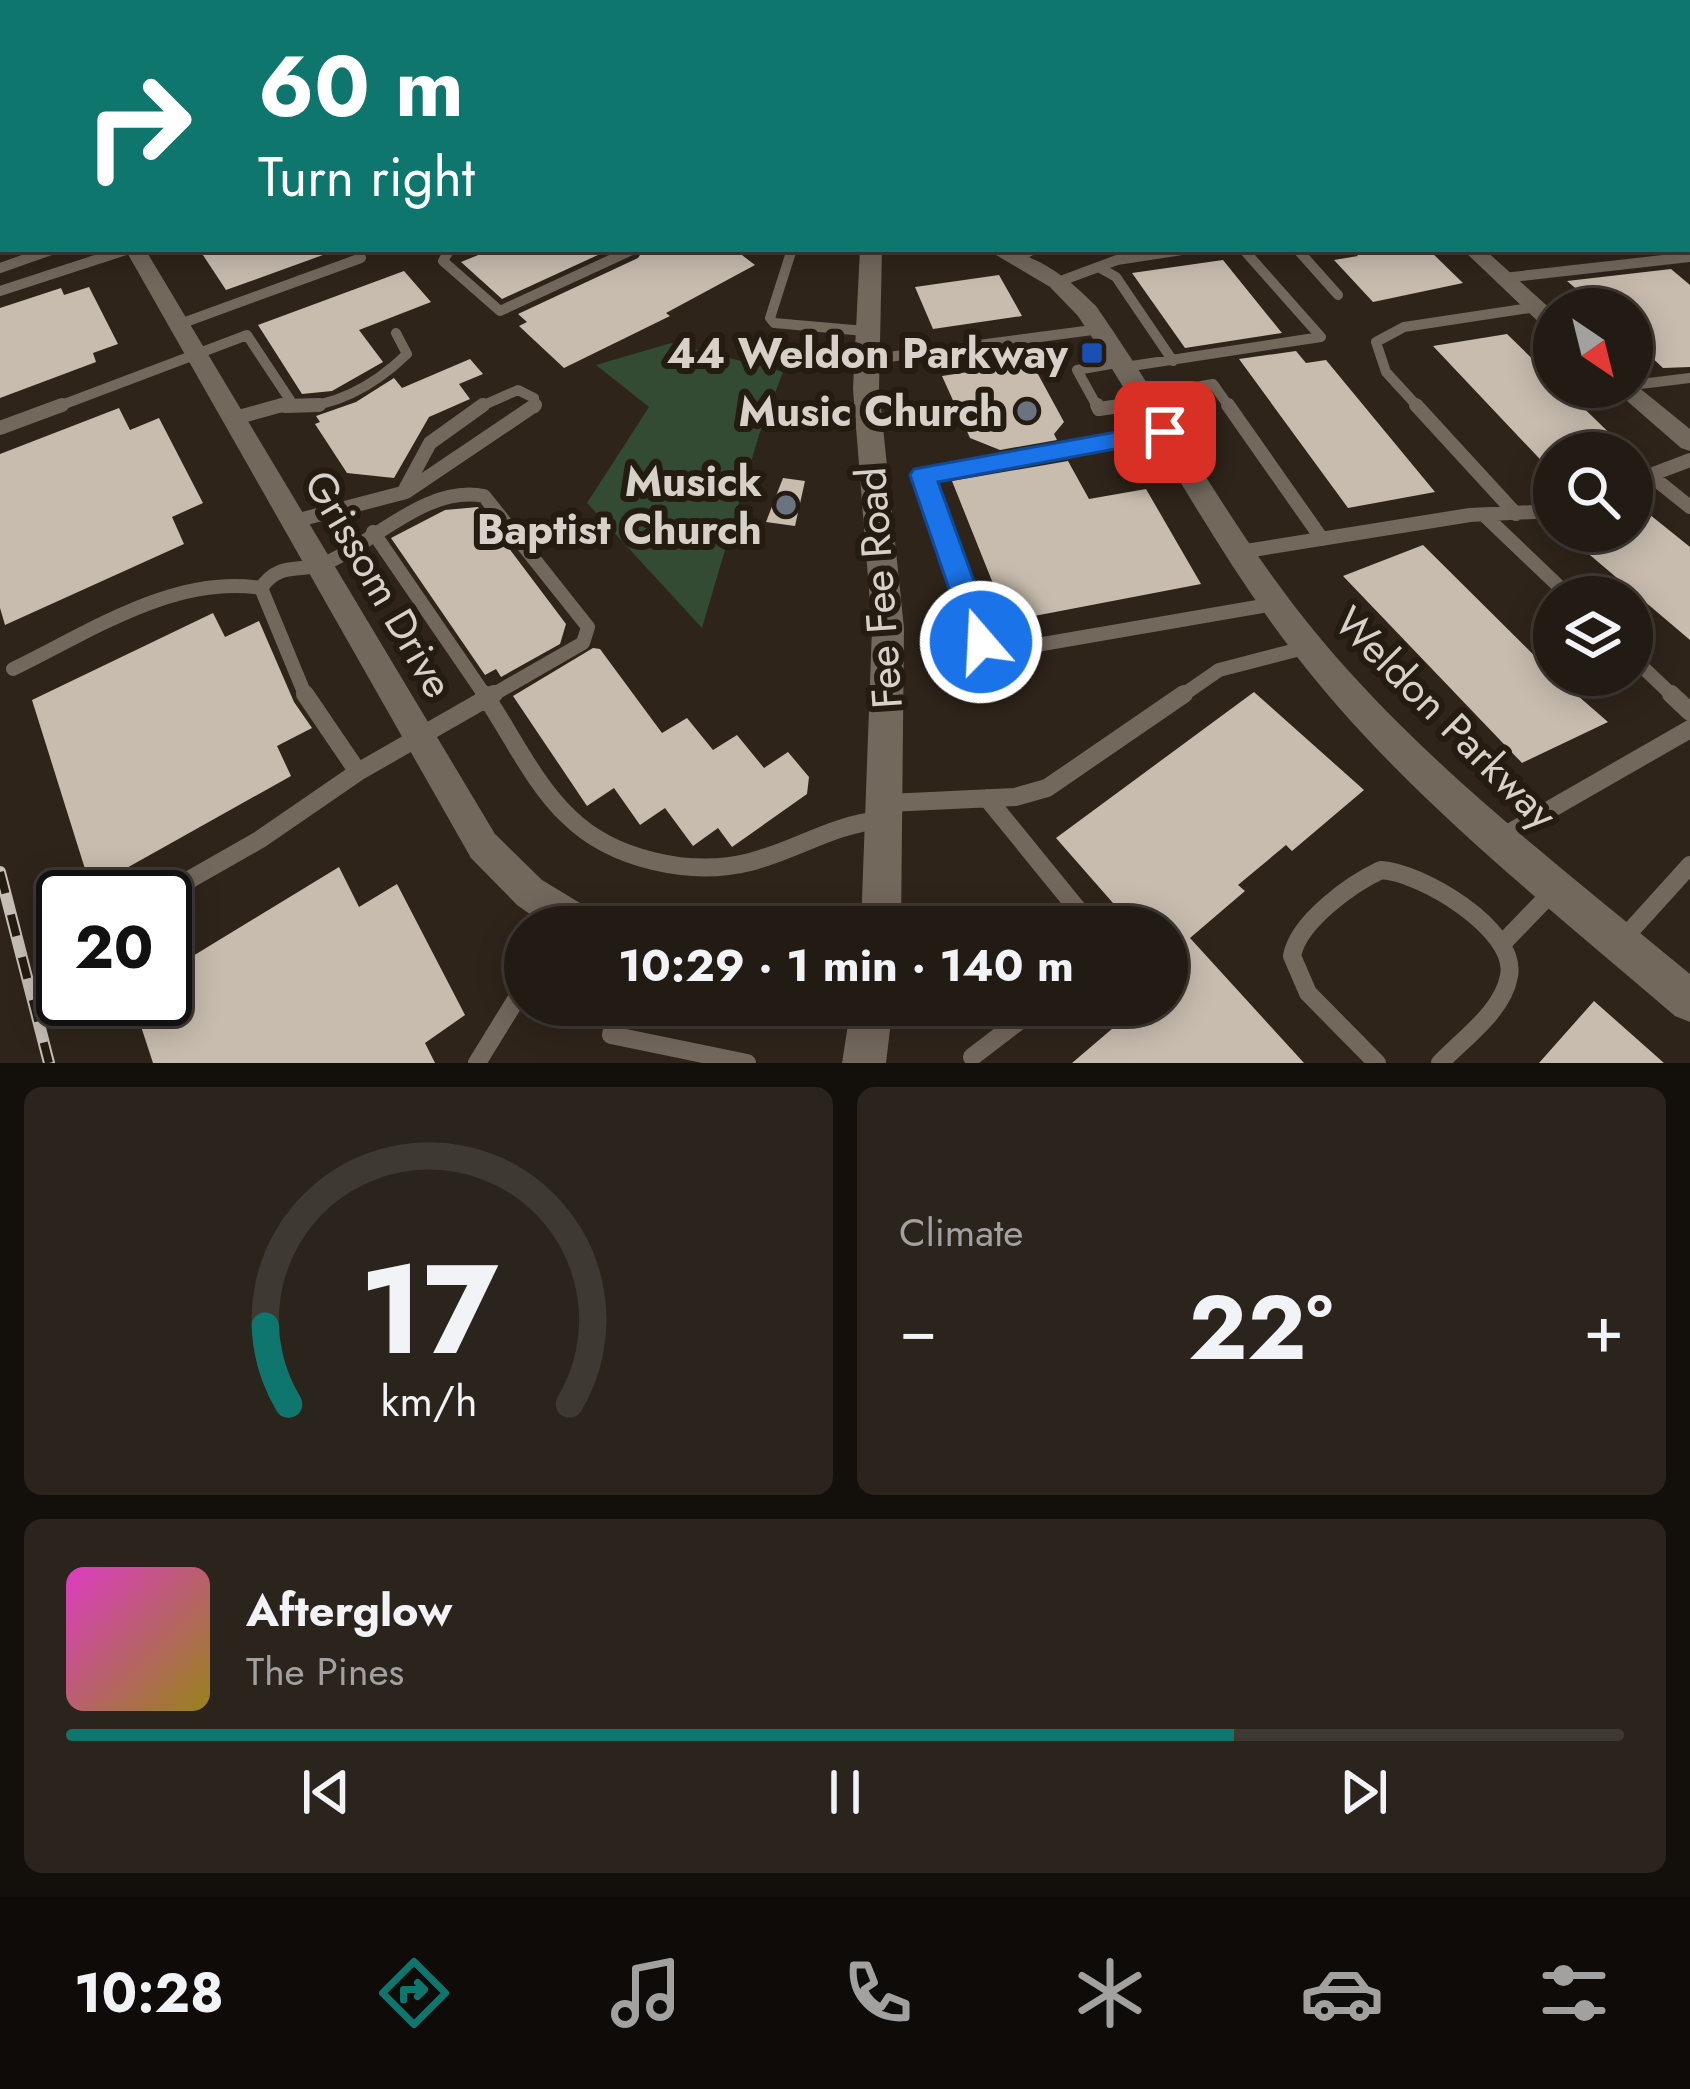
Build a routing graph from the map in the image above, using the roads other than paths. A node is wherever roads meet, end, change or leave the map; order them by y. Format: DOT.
graph roads {
  1 [pos="45,252"];
  2 [pos="123,252"];
  3 [pos="134,252"];
  4 [pos="448,252"];
  5 [pos="628,252"];
  6 [pos="791,252"];
  7 [pos="871,252"];
  8 [pos="1017,252"];
  9 [pos="1169,252"];
  10 [pos="1246,252"];
  11 [pos="1300,252"];
  12 [pos="1477,252"];
  13 [pos="1690,257"];
  14 [pos="361,258"];
  15 [pos="0,268"];
  16 [pos="1102,269"];
  17 [pos="1503,278"];
  18 [pos="1058,281"];
  19 [pos="0,291"];
  20 [pos="1338,295"];
  21 [pos="1533,304"];
  22 [pos="1533,307"];
  23 [pos="180,324"];
  24 [pos="1100,328"];
  25 [pos="396,333"];
  26 [pos="866,345"];
  27 [pos="197,353"];
  28 [pos="1173,361"];
  29 [pos="1690,378"];
  30 [pos="1134,382"];
  31 [pos="1653,383"];
  32 [pos="288,403"];
  33 [pos="1652,408"];
  34 [pos="235,418"];
  35 [pos="940,418"];
  36 [pos="868,425"];
  37 [pos="0,428"];
  38 [pos="1165,432"];
  39 [pos="1690,442"];
  40 [pos="1690,460"];
  41 [pos="1653,474"];
  42 [pos="1653,479"];
  43 [pos="403,494"];
  44 [pos="1690,508"];
  45 [pos="1533,513"];
  46 [pos="1516,514"];
  47 [pos="1484,515"];
  48 [pos="295,521"];
  49 [pos="373,532"];
  50 [pos="1322,539"];
  51 [pos="1240,552"];
  52 [pos="321,567"];
  53 [pos="1548,576"];
  54 [pos="261,588"];
  55 [pos="1274,604"];
  56 [pos="1308,647"];
  57 [pos="13,669"];
  58 [pos="1653,677"];
  59 [pos="485,699"];
  60 [pos="1690,712"];
  61 [pos="1690,729"];
  62 [pos="419,736"];
  63 [pos="358,772"];
  64 [pos="987,798"];
  65 [pos="887,812"];
  66 [pos="1500,839"];
  67 [pos="1690,865"];
  68 [pos="192,878"];
  69 [pos="1557,888"];
  70 [pos="546,906"];
  71 [pos="882,906"];
  72 [pos="1075,906"];
  73 [pos="1621,942"];
  74 [pos="1503,943"];
  75 [pos="1690,1000"];
  76 [pos="504,1019"];
  77 [pos="613,1026"];
  78 [pos="869,1026"];
  79 [pos="1013,1026"];
  80 [pos="972,1057"];
  81 [pos="477,1063"];
  82 [pos="747,1063"];
  83 [pos="864,1063"];
  84 [pos="1377,1063"];
  85 [pos="1440,1063"];
  1 -- 15 [label="lane"];
  2 -- 19 [label="lane"];
  3 -- 23 [label="street, Grissom Drive"];
  4 -- 5 [label="lane"];
  6 -- 26 [label="lane"];
  7 -- 26 [label="street, Fee Fee Road"];
  8 -- 18 [label="street, Weldon Parkway"];
  9 -- 16 [label="lane"];
  10 -- 28 [label="lane"];
  11 -- 20 [label="lane"];
  12 -- 17 [label="street"];
  13 -- 17 [label="lane"];
  14 -- 23 [label="lane"];
  16 -- 18 [label="lane"];
  16 -- 28 [label="lane"];
  17 -- 21 [label="street"];
  18 -- 24 [label="street, Weldon Parkway"];
  22 -- 46 [label="lane"];
  23 -- 27 [label="street, Grissom Drive"];
  24 -- 26 [label="lane"];
  24 -- 30 [label="street, Weldon Parkway"];
  25 -- 32 [label="lane"];
  26 -- 36 [label="street, Fee Fee Road"];
  27 -- 32 [label="lane"];
  27 -- 34 [label="street, Grissom Drive"];
  27 -- 37 [label="lane"];
  28 -- 30 [label="lane"];
  29 -- 31 [label="lane"];
  30 -- 38 [label="street, Weldon Parkway"];
  30 -- 50 [label="lane"];
  32 -- 34 [label="lane"];
  33 -- 39 [label="street"];
  34 -- 48 [label="street, Grissom Drive"];
  35 -- 36 [label="lane"];
  36 -- 65 [label="street, Fee Fee Road"];
  38 -- 51 [label="street, Weldon Parkway"];
  38 -- 55 [label="lane"];
  40 -- 41 [label="lane"];
  42 -- 44 [label="lane"];
  43 -- 43 [label="lane"];
  43 -- 48 [label="lane"];
  45 -- 46 [label="lane"];
  46 -- 47 [label="lane"];
  47 -- 50 [label="lane"];
  47 -- 53 [label="lane"];
  48 -- 52 [label="street, Grissom Drive"];
  49 -- 52 [label="lane"];
  49 -- 59 [label="lane"];
  49 -- 59 [label="lane"];
  50 -- 51 [label="lane"];
  51 -- 55 [label="street, Weldon Parkway"];
  52 -- 54 [label="lane"];
  52 -- 62 [label="street, Grissom Drive"];
  54 -- 57 [label="lane"];
  54 -- 63 [label="lane"];
  55 -- 56 [label="street, Weldon Parkway"];
  56 -- 64 [label="lane"];
  56 -- 66 [label="street, Weldon Parkway"];
  58 -- 60 [label="lane"];
  59 -- 62 [label="lane"];
  59 -- 65 [label="lane"];
  61 -- 66 [label="lane"];
  62 -- 63 [label="lane"];
  62 -- 70 [label="street, Grissom Drive"];
  63 -- 68 [label="lane"];
  64 -- 65 [label="lane"];
  64 -- 72 [label="lane"];
  65 -- 71 [label="street, Fee Fee Road"];
  66 -- 69 [label="street, Weldon Parkway"];
  67 -- 73 [label="lane"];
  69 -- 73 [label="street, Weldon Parkway"];
  69 -- 74 [label="lane"];
  73 -- 75 [label="street, Weldon Parkway"];
  74 -- 84 [label="lane"];
  74 -- 85 [label="lane"];
  76 -- 81 [label="lane"];
  77 -- 82 [label="lane"];
  78 -- 83 [label="street"];
  79 -- 80 [label="lane"];
}
